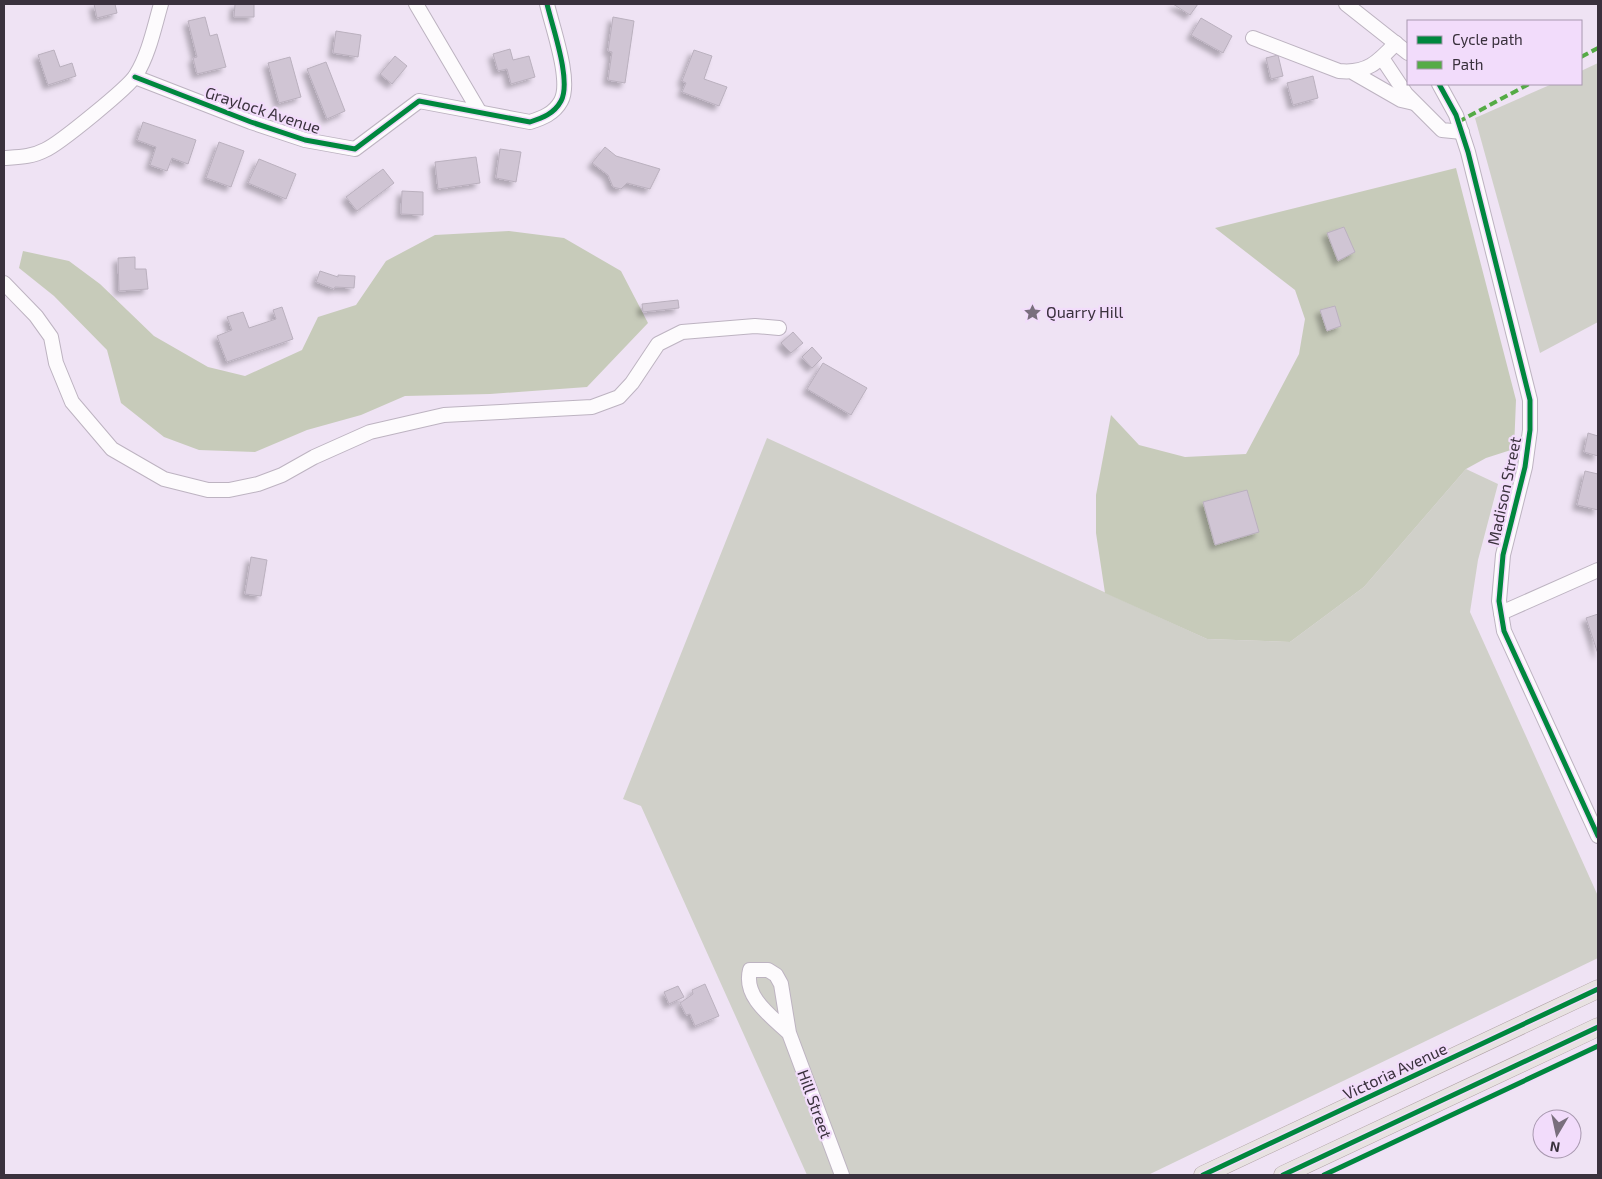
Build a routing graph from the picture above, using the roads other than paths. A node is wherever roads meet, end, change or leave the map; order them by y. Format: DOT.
graph roads {
  1 [pos="161,4"];
  2 [pos="416,4"];
  3 [pos="547,4"];
  4 [pos="1346,4"];
  5 [pos="1253,38"];
  6 [pos="1396,43"];
  7 [pos="1407,52"];
  8 [pos="1382,58"];
  9 [pos="1354,73"];
  10 [pos="135,78"];
  11 [pos="1440,85"];
  12 [pos="1415,103"];
  13 [pos="479,111"];
  14 [pos="1462,132"];
  15 [pos="4,158"];
  16 [pos="4,283"];
  17 [pos="779,328"];
  18 [pos="1598,570"];
  19 [pos="1501,613"];
  20 [pos="1598,836"];
  21 [pos="1598,989"];
  22 [pos="1598,1027"];
  23 [pos="789,1033"];
  24 [pos="842,1175"];
  25 [pos="1203,1175"];
  26 [pos="1283,1175"];
  1 -- 10 [label="street"];
  2 -- 13 [label="street"];
  3 -- 13 [label="street, Graylock Avenue"];
  4 -- 6 [label="street"];
  5 -- 9 [label="street"];
  6 -- 7 [label="street"];
  6 -- 8 [label="street"];
  8 -- 9 [label="street"];
  8 -- 12 [label="street"];
  9 -- 12 [label="street"];
  10 -- 13 [label="street, Graylock Avenue"];
  10 -- 15 [label="street"];
  11 -- 14 [label="street, Madison Street"];
  12 -- 14 [label="street"];
  14 -- 19 [label="street, Madison Street"];
  16 -- 17 [label="street"];
  18 -- 19 [label="street"];
  19 -- 20 [label="street, Madison Street"];
  21 -- 25 [label="main road, Victoria Avenue"];
  22 -- 26 [label="main road"];
  23 -- 24 [label="street, Hill Street"];
}
